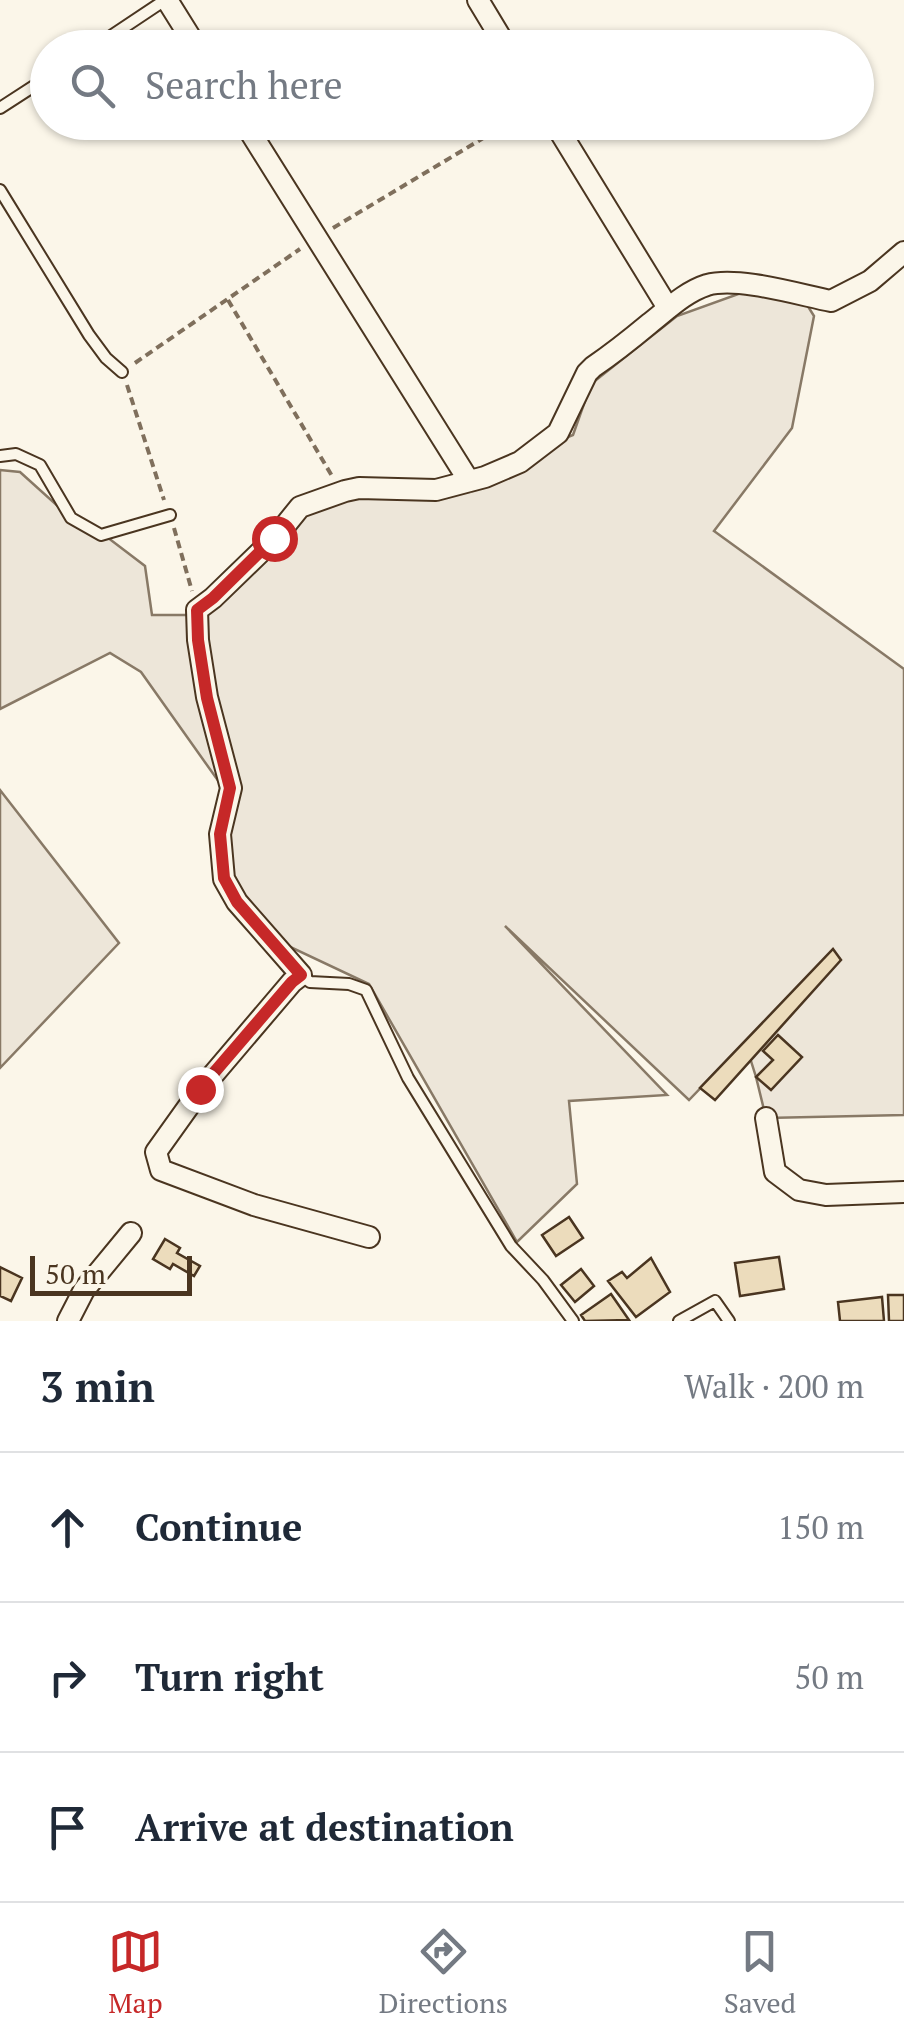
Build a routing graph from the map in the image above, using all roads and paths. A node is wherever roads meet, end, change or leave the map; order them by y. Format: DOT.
graph roads {
  1 [pos="166,0"];
  2 [pos="478,0"];
  3 [pos="120,30"];
  4 [pos="185,30"];
  5 [pos="497,30"];
  6 [pos="30,89"];
  7 [pos="0,108"];
  8 [pos="255,140"];
  9 [pos="480,140"];
  10 [pos="565,140"];
  11 [pos="0,190"];
  12 [pos="316,238"];
  13 [pos="904,252"];
  14 [pos="228,300"];
  15 [pos="668,308"];
  16 [pos="122,372"];
  17 [pos="0,456"];
  18 [pos="469,481"];
  19 [pos="345,491"];
  20 [pos="170,515"];
  21 [pos="197,610"];
  22 [pos="301,975"];
  23 [pos="766,1118"];
  24 [pos="904,1192"];
  25 [pos="131,1233"];
  26 [pos="370,1237"];
  27 [pos="71,1320"];
  28 [pos="573,1321"];
  29 [pos="679,1321"];
  30 [pos="729,1321"];
  1 -- 3 [label="lane"];
  1 -- 4 [label="street"];
  2 -- 5 [label="street"];
  6 -- 7 [label="lane"];
  8 -- 12 [label="street"];
  9 -- 12 [label="path"];
  10 -- 15 [label="street"];
  11 -- 16 [label="lane"];
  12 -- 14 [label="path"];
  12 -- 18 [label="street"];
  13 -- 15 [label="street"];
  14 -- 16 [label="path"];
  14 -- 19 [label="path"];
  15 -- 18 [label="street"];
  16 -- 20 [label="path"];
  17 -- 20 [label="lane"];
  18 -- 19 [label="street"];
  19 -- 21 [label="street"];
  20 -- 21 [label="path"];
  21 -- 22 [label="street"];
  22 -- 26 [label="street"];
  22 -- 28 [label="lane"];
  23 -- 24 [label="street"];
  25 -- 27 [label="street"];
  29 -- 30 [label="lane"];
}
